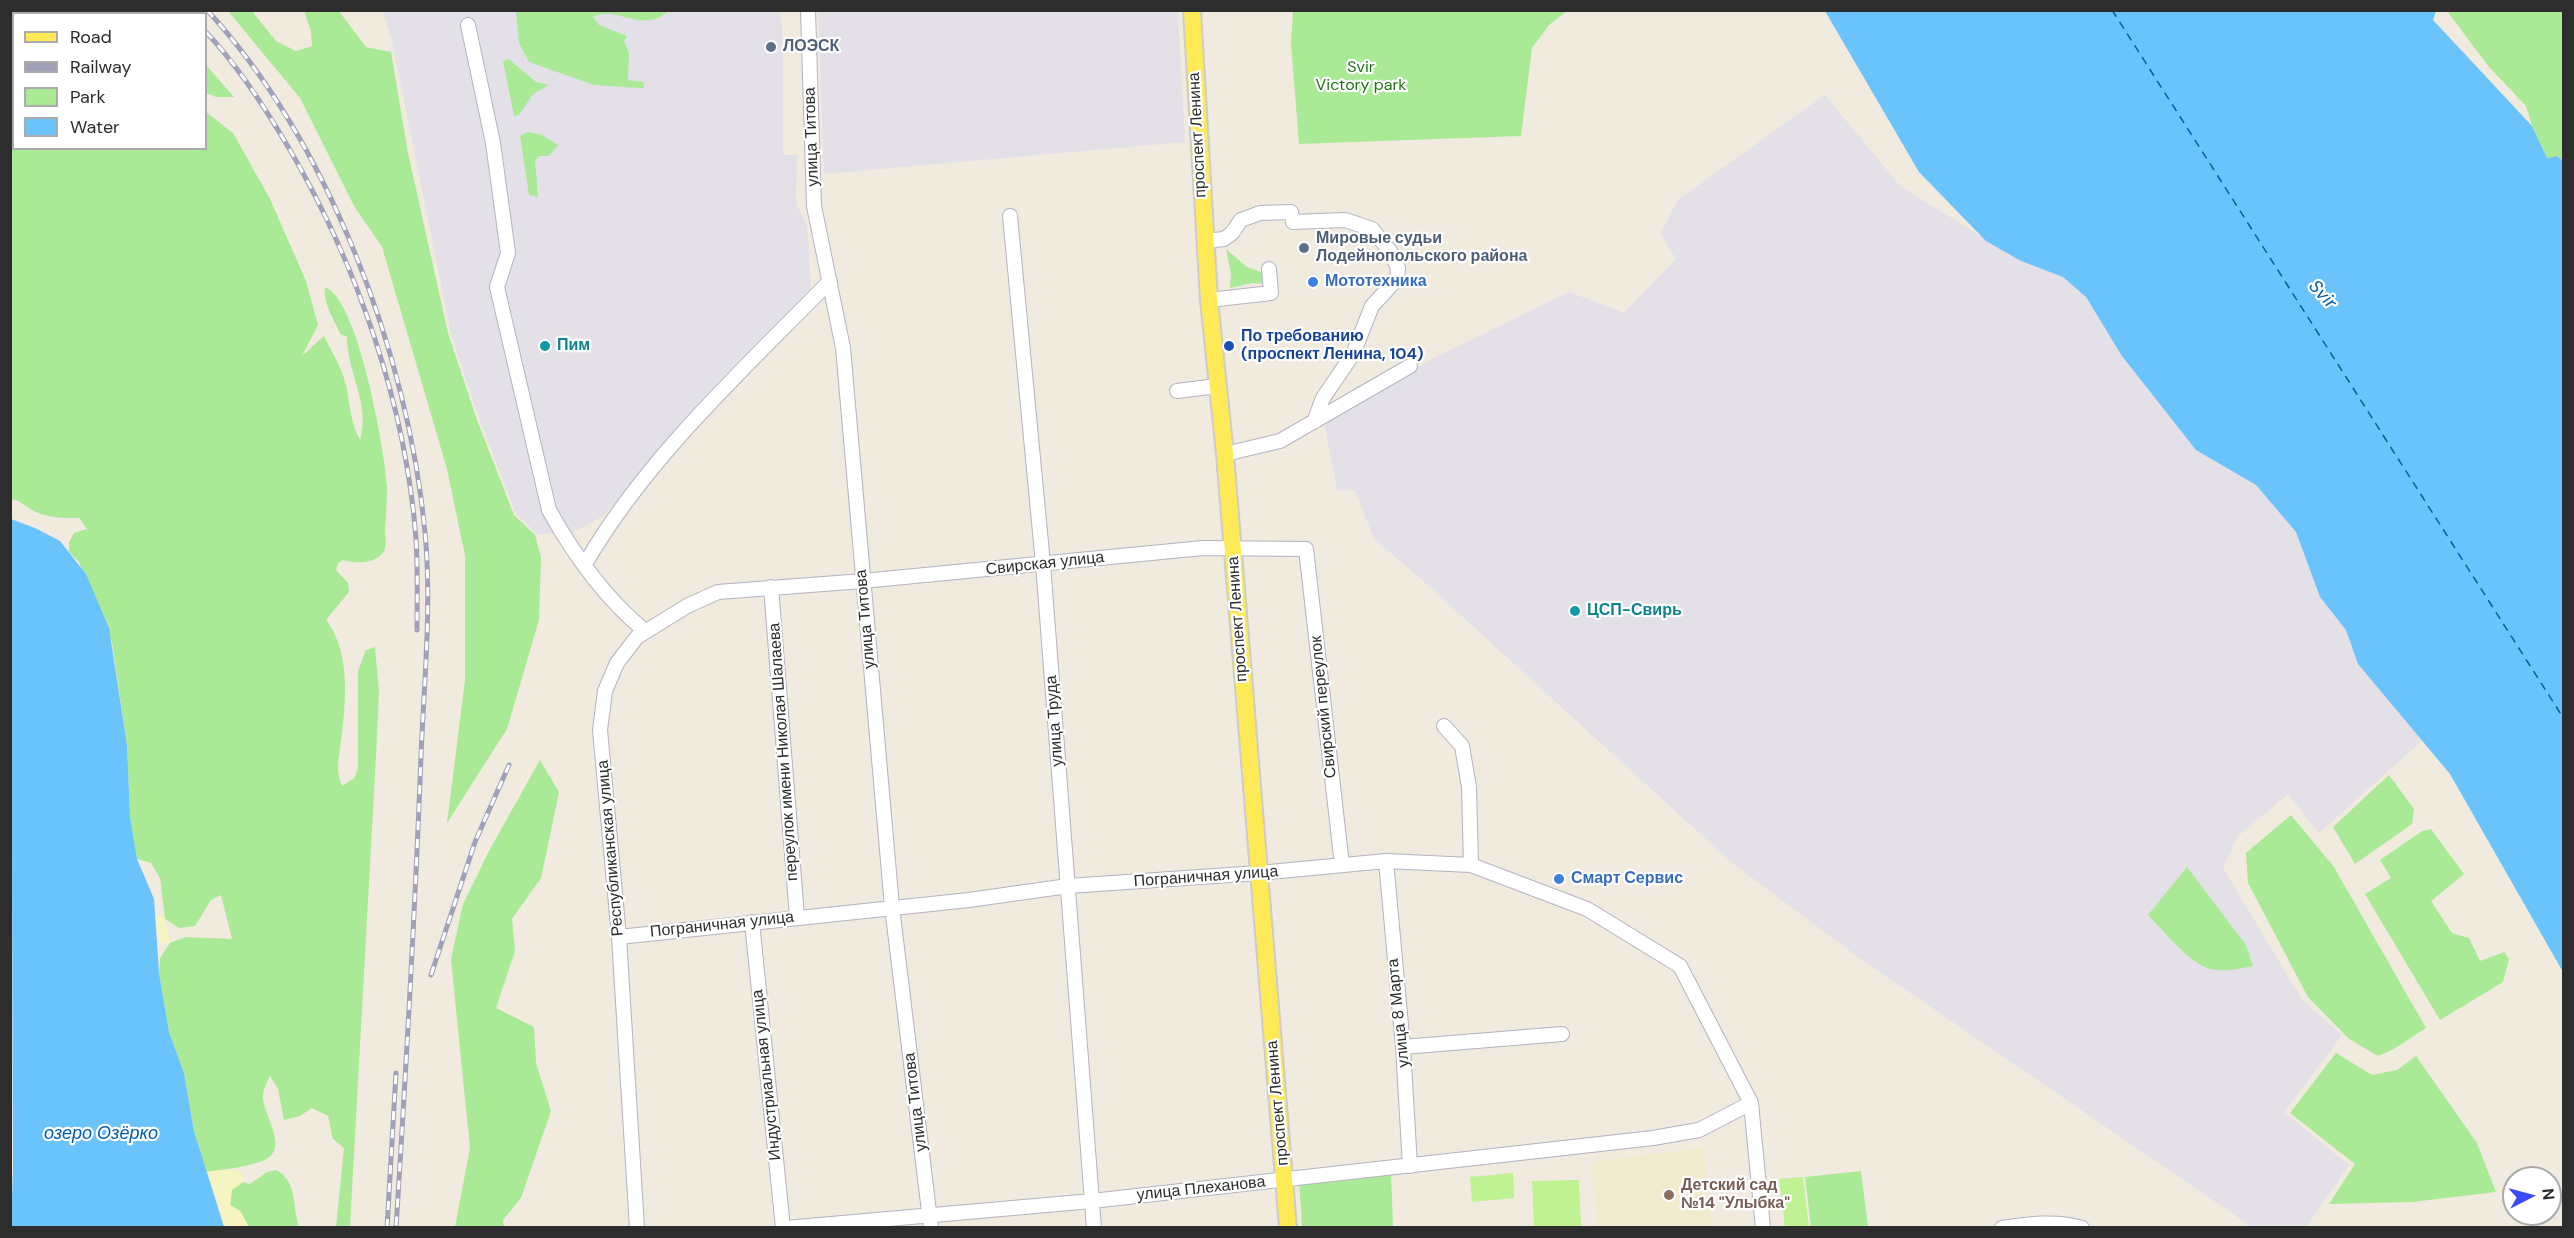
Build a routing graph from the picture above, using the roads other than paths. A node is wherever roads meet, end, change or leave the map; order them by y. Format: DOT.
graph roads {
  1 [pos="808,10"];
  2 [pos="1192,10"];
  3 [pos="468,26"];
  4 [pos="1010,216"];
  5 [pos="1205,241"];
  6 [pos="1269,269"];
  7 [pos="830,281"];
  8 [pos="1209,300"];
  9 [pos="1410,366"];
  10 [pos="1216,386"];
  11 [pos="1177,391"];
  12 [pos="1314,422"];
  13 [pos="1225,454"];
  14 [pos="1232,548"];
  15 [pos="1306,549"];
  16 [pos="585,564"];
  17 [pos="1043,564"];
  18 [pos="863,581"];
  19 [pos="777,586"];
  20 [pos="645,631"];
  21 [pos="1444,726"];
  22 [pos="1386,861"];
  23 [pos="1342,865"];
  24 [pos="1471,865"];
  25 [pos="1259,873"];
  26 [pos="1068,886"];
  27 [pos="892,907"];
  28 [pos="797,917"];
  29 [pos="752,922"];
  30 [pos="619,936"];
  31 [pos="1562,1034"];
  32 [pos="1404,1047"];
  33 [pos="1751,1103"];
  34 [pos="1410,1166"];
  35 [pos="1284,1180"];
  36 [pos="1092,1201"];
  37 [pos="930,1222"];
  38 [pos="637,1227"];
  39 [pos="784,1227"];
  40 [pos="1094,1227"];
  41 [pos="1288,1227"];
  42 [pos="1763,1227"];
  43 [pos="2002,1227"];
  44 [pos="2082,1227"];
  1 -- 7 [label="street, улица Титова"];
  2 -- 5 [label="main road, проспект Ленина"];
  3 -- 16 [label="street"];
  4 -- 17 [label="street, улица Труда"];
  5 -- 8 [label="main road, проспект Ленина"];
  5 -- 12 [label="street"];
  6 -- 8 [label="street"];
  7 -- 16 [label="street"];
  7 -- 18 [label="street, улица Титова"];
  8 -- 10 [label="main road, проспект Ленина"];
  9 -- 12 [label="street"];
  10 -- 11 [label="street"];
  10 -- 13 [label="main road, проспект Ленина"];
  12 -- 13 [label="street"];
  13 -- 14 [label="main road, проспект Ленина"];
  14 -- 15 [label="street, Свирская улица"];
  14 -- 17 [label="street, Свирская улица"];
  14 -- 25 [label="main road, проспект Ленина"];
  15 -- 23 [label="street, Свирский переулок"];
  16 -- 20 [label="street"];
  17 -- 18 [label="street, Свирская улица"];
  17 -- 26 [label="street, улица Труда"];
  18 -- 19 [label="street, Свирская улица"];
  18 -- 27 [label="street, улица Титова"];
  19 -- 20 [label="street, Республиканская улица"];
  19 -- 28 [label="street, переулок имени Николая Шалаева"];
  20 -- 30 [label="street, Республиканская улица"];
  21 -- 24 [label="street"];
  22 -- 23 [label="street, Пограничная улица"];
  22 -- 24 [label="street, Пограничная улица"];
  22 -- 32 [label="street, улица 8 Марта"];
  23 -- 25 [label="street, Пограничная улица"];
  24 -- 33 [label="street, Пограничная улица"];
  25 -- 26 [label="street, Пограничная улица"];
  25 -- 35 [label="main road, проспект Ленина"];
  26 -- 27 [label="street, Пограничная улица"];
  26 -- 36 [label="street, улица Труда"];
  27 -- 28 [label="street, Пограничная улица"];
  27 -- 37 [label="street, улица Титова"];
  28 -- 29 [label="street, Пограничная улица"];
  29 -- 30 [label="street, Пограничная улица"];
  29 -- 39 [label="street, Индустриальная улица"];
  30 -- 38 [label="street, Республиканская улица"];
  31 -- 32 [label="street"];
  32 -- 34 [label="street, улица 8 Марта"];
  33 -- 34 [label="street, улица Плеханова"];
  33 -- 42 [label="street"];
  34 -- 35 [label="street, улица Плеханова"];
  35 -- 36 [label="street, улица Плеханова"];
  35 -- 41 [label="main road, проспект Ленина"];
  36 -- 37 [label="street, улица Плеханова"];
  36 -- 40 [label="street, улица Труда"];
  37 -- 39 [label="street, улица Плеханова"];
  43 -- 44 [label="street"];
}
